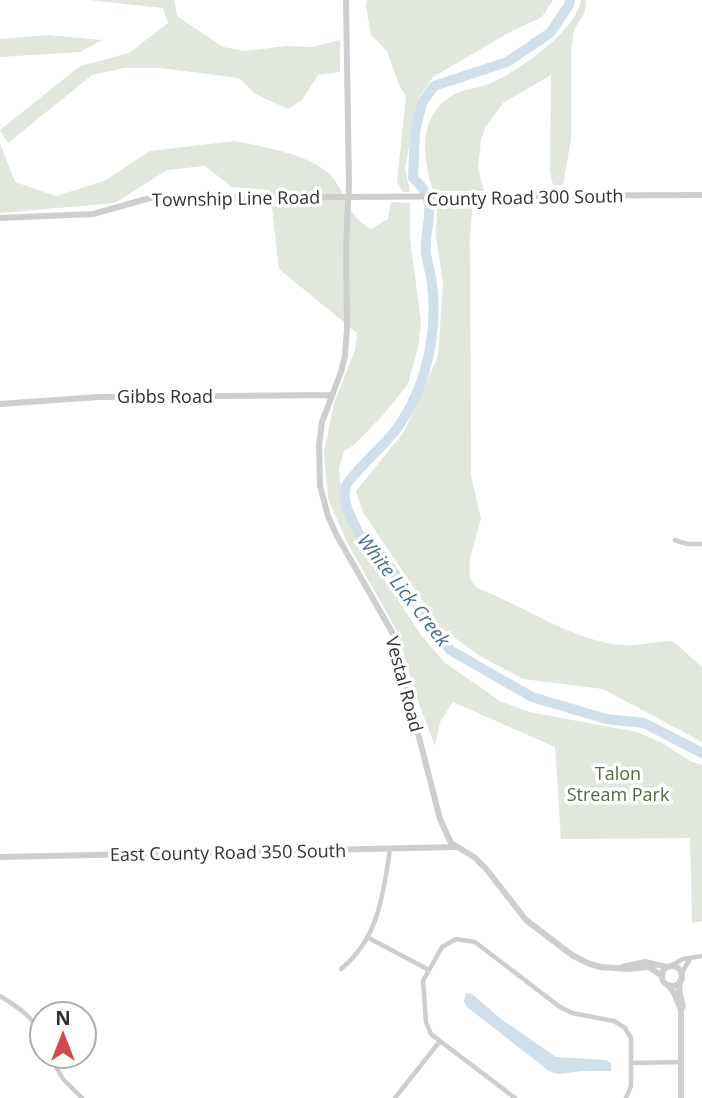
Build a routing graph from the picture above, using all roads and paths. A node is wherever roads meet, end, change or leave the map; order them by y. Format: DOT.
graph roads {
  1 [pos="346,0"];
  2 [pos="702,195"];
  3 [pos="347,197"];
  4 [pos="0,218"];
  5 [pos="331,395"];
  6 [pos="0,404"];
  7 [pos="675,540"];
  8 [pos="702,544"];
  9 [pos="457,847"];
  10 [pos="390,849"];
  11 [pos="0,857"];
  12 [pos="367,937"];
  13 [pos="702,956"];
  14 [pos="690,959"];
  15 [pos="669,966"];
  16 [pos="622,967"];
  17 [pos="341,969"];
  18 [pos="429,970"];
  19 [pos="662,976"];
  20 [pos="681,977"];
  21 [pos="668,985"];
  22 [pos="0,996"];
  23 [pos="681,1010"];
  24 [pos="28,1015"];
  25 [pos="440,1041"];
  26 [pos="681,1062"];
  27 [pos="631,1063"];
  28 [pos="58,1070"];
  29 [pos="82,1098"];
  30 [pos="396,1098"];
  31 [pos="515,1098"];
  32 [pos="626,1098"];
  33 [pos="681,1098"];
  1 -- 3 [label="street, Vestal Road"];
  2 -- 3 [label="street, County Road 300 South"];
  3 -- 4 [label="street, Township Line Road"];
  3 -- 5 [label="street, Vestal Road"];
  5 -- 6 [label="street, Gibbs Road"];
  5 -- 9 [label="street, Vestal Road"];
  7 -- 8 [label="street"];
  9 -- 10 [label="street, East County Road 350 South"];
  9 -- 16 [label="street, Vestal Road"];
  10 -- 11 [label="street, East County Road 350 South"];
  10 -- 12 [label="street"];
  12 -- 17 [label="street"];
  12 -- 18 [label="street"];
  13 -- 14 [label="street"];
  14 -- 15 [label="street"];
  14 -- 20 [label="street"];
  15 -- 16 [label="street, Vestal Road"];
  15 -- 19 [label="street"];
  15 -- 20 [label="street"];
  16 -- 19 [label="street, Vestal Road"];
  18 -- 25 [label="street"];
  18 -- 27 [label="street"];
  19 -- 21 [label="street"];
  20 -- 21 [label="street"];
  20 -- 23 [label="street"];
  21 -- 23 [label="street"];
  22 -- 24 [label="street"];
  23 -- 26 [label="street"];
  25 -- 30 [label="street"];
  25 -- 31 [label="street"];
  26 -- 27 [label="street"];
  26 -- 33 [label="street"];
  27 -- 32 [label="street"];
  28 -- 29 [label="street"];
}
